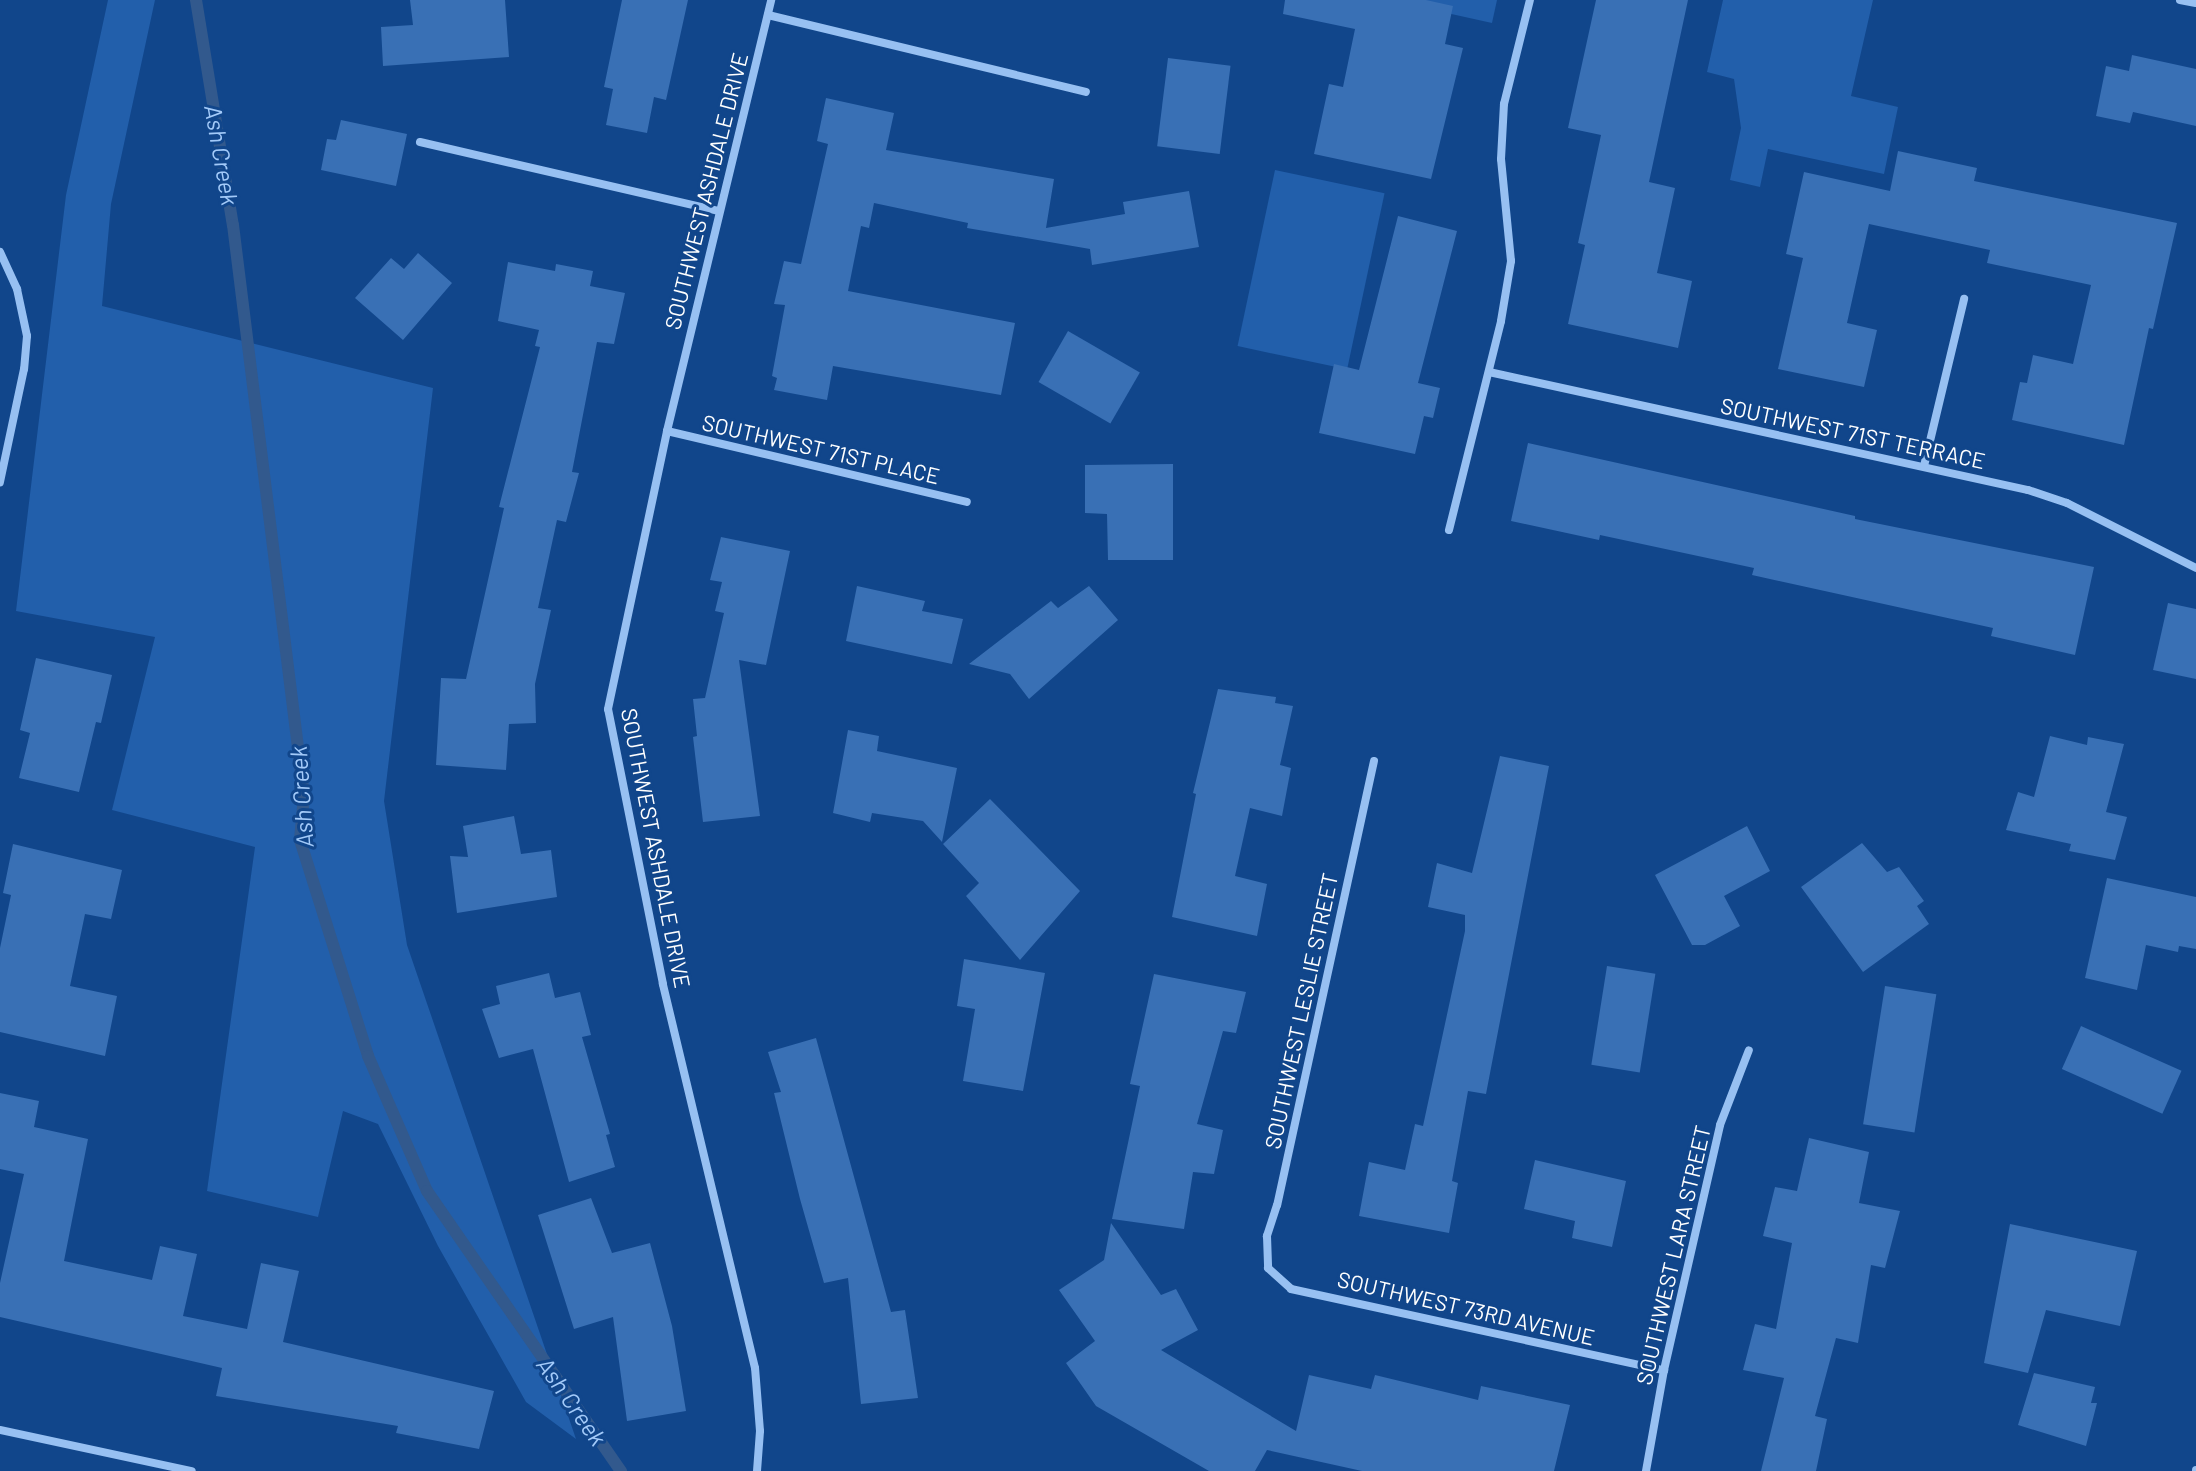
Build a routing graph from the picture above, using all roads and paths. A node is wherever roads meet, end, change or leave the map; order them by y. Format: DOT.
graph roads {
  1 [pos="771,0"];
  2 [pos="1530,0"];
  3 [pos="2180,0"];
  4 [pos="2196,3"];
  5 [pos="768,15"];
  6 [pos="1086,92"];
  7 [pos="420,142"];
  8 [pos="718,211"];
  9 [pos="0,252"];
  10 [pos="1964,299"];
  11 [pos="1489,372"];
  12 [pos="667,431"];
  13 [pos="1924,466"];
  14 [pos="0,482"];
  15 [pos="967,502"];
  16 [pos="1449,530"];
  17 [pos="2196,568"];
  18 [pos="1374,761"];
  19 [pos="1749,1050"];
  20 [pos="1268,1268"];
  21 [pos="1664,1370"];
  22 [pos="0,1430"];
  23 [pos="192,1471"];
  24 [pos="757,1471"];
  25 [pos="1646,1471"];
  1 -- 5 [label="street, SOUTHWEST ASHDALE DRIVE"];
  2 -- 11 [label="street"];
  3 -- 4 [label="street"];
  5 -- 6 [label="street"];
  5 -- 8 [label="street, SOUTHWEST ASHDALE DRIVE"];
  7 -- 8 [label="street"];
  8 -- 12 [label="street, SOUTHWEST ASHDALE DRIVE"];
  9 -- 14 [label="street"];
  10 -- 13 [label="street"];
  11 -- 13 [label="street, SOUTHWEST 71ST TERRACE"];
  11 -- 16 [label="street"];
  12 -- 15 [label="street, SOUTHWEST 71ST PLACE"];
  12 -- 24 [label="street, SOUTHWEST ASHDALE DRIVE"];
  13 -- 17 [label="street, SOUTHWEST 71ST TERRACE"];
  18 -- 20 [label="street, SOUTHWEST LESLIE STREET"];
  19 -- 21 [label="street, SOUTHWEST LARA STREET"];
  20 -- 21 [label="street, SOUTHWEST 73RD AVENUE"];
  21 -- 25 [label="street, SOUTHWEST LARA STREET"];
  22 -- 23 [label="street"];
}
